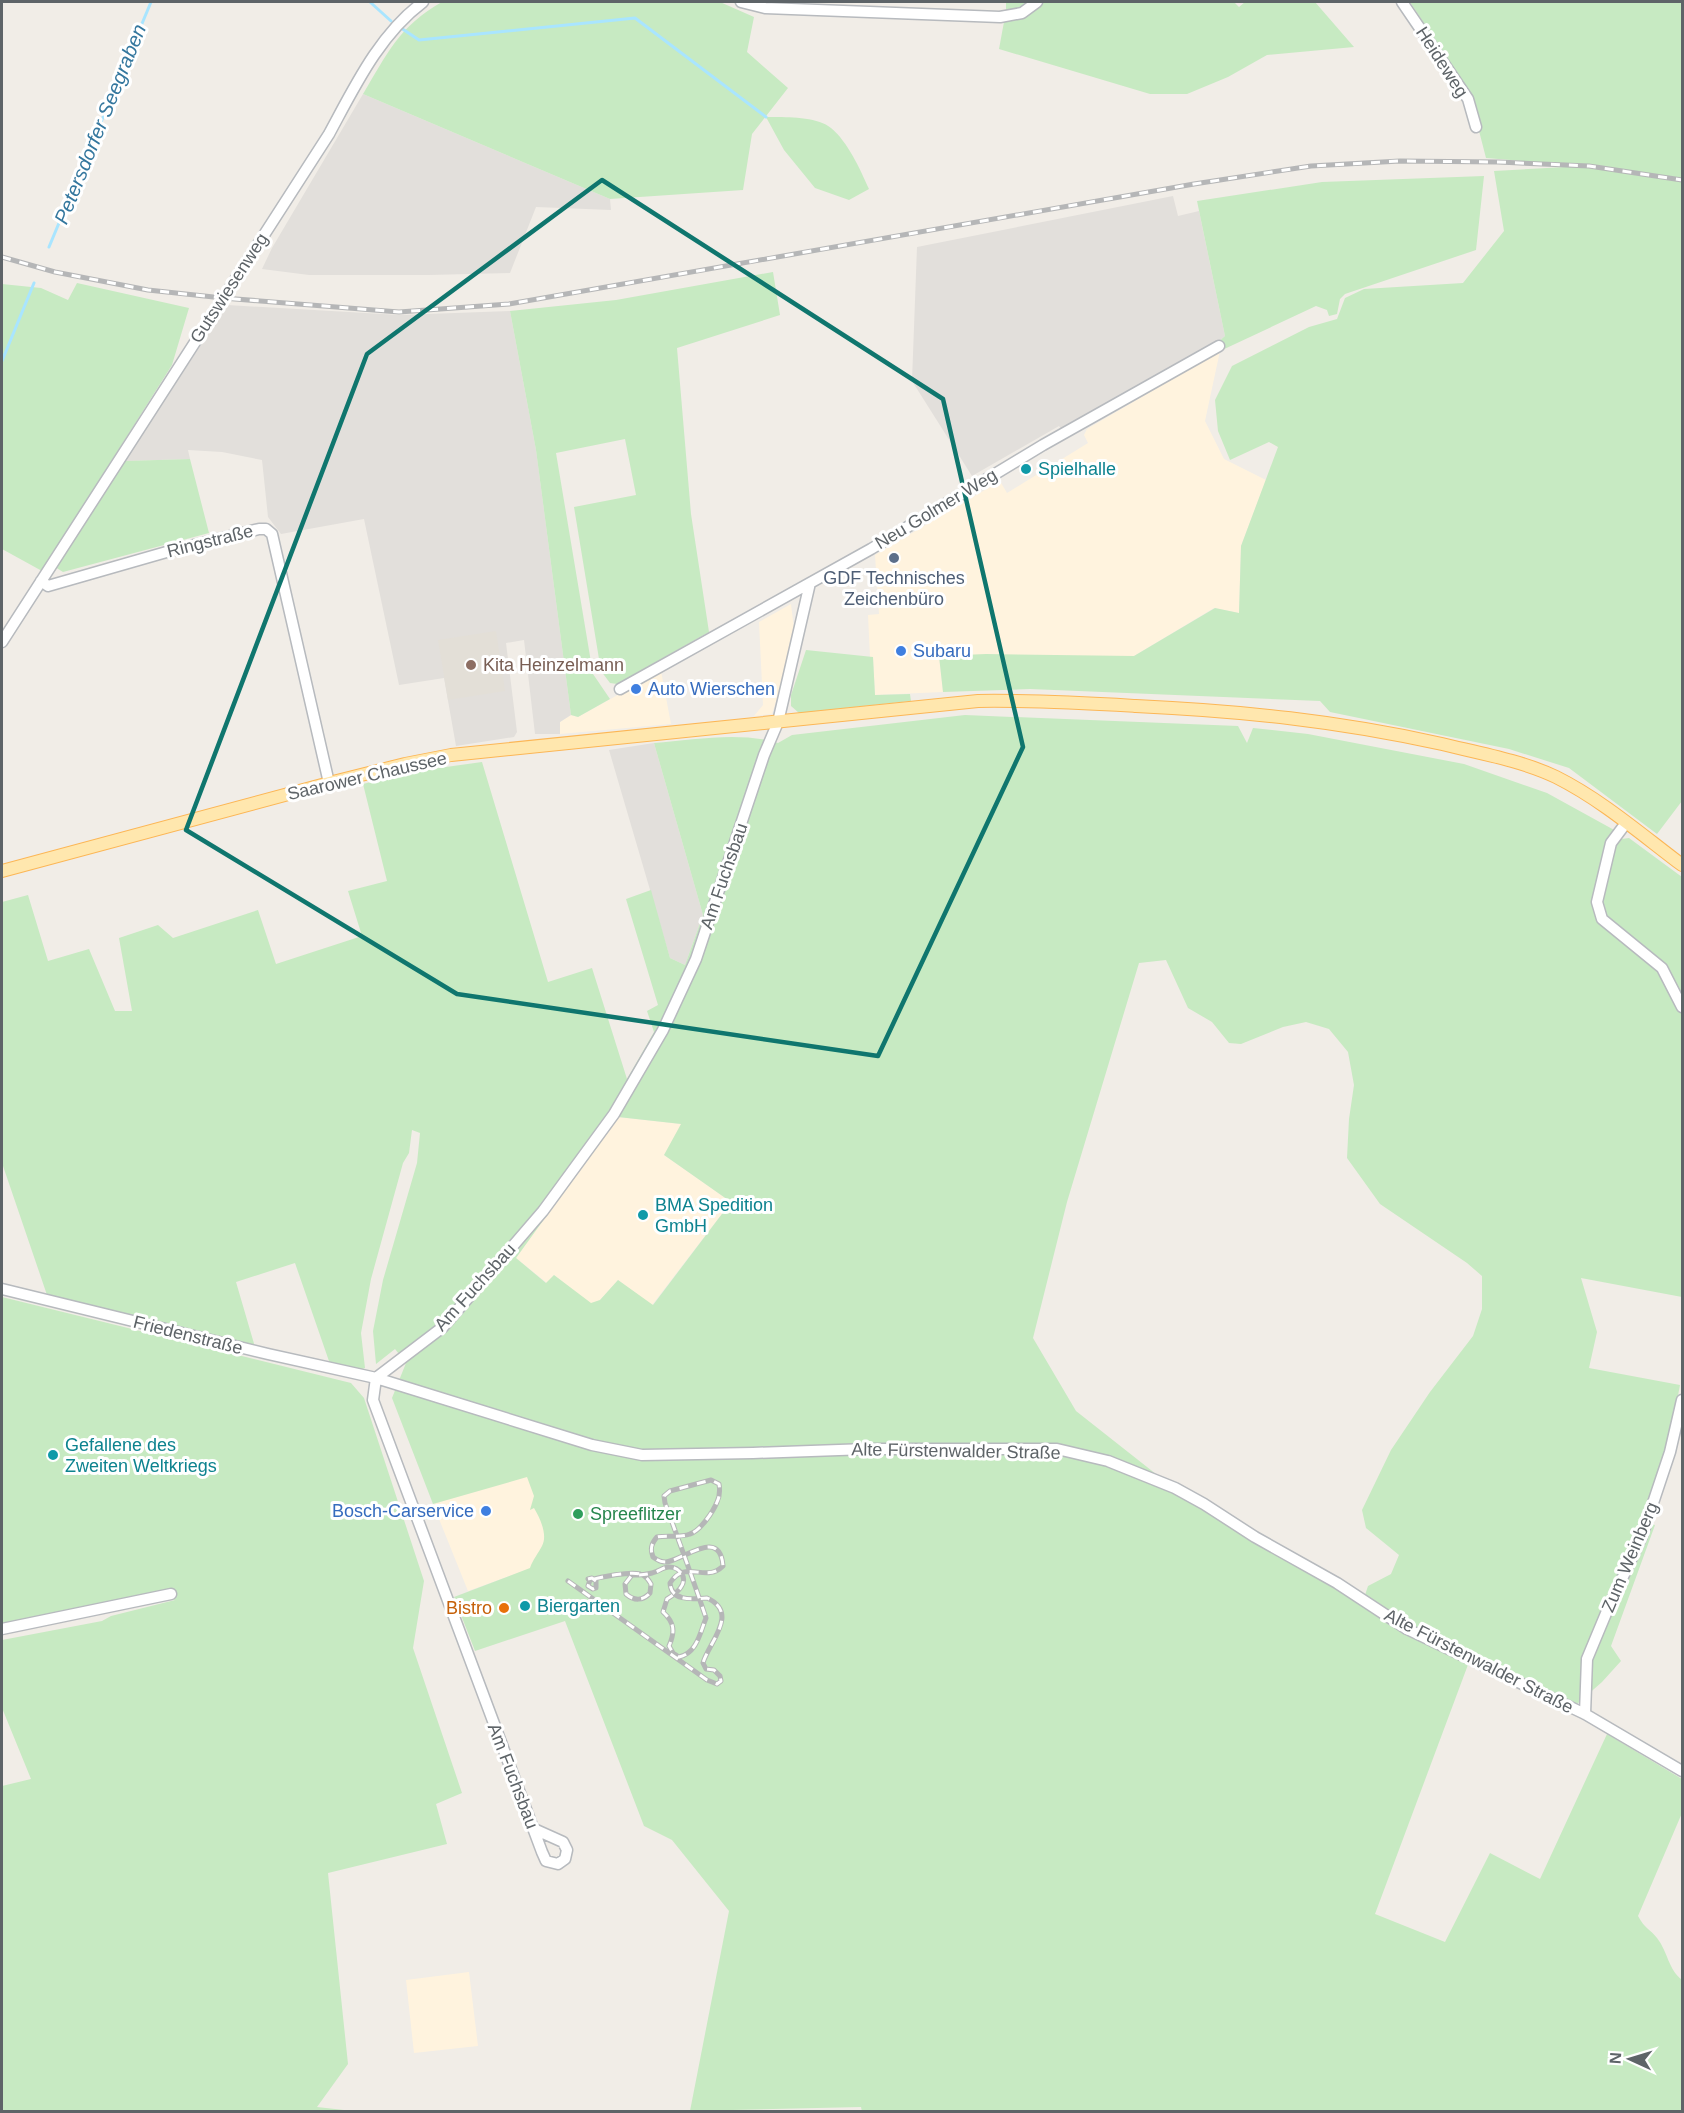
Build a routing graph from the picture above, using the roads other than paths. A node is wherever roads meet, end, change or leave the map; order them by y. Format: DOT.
graph roads {
  1 [pos="423,2"];
  2 [pos="741,2"];
  3 [pos="1037,2"];
  4 [pos="1402,2"];
  5 [pos="1476,127"];
  6 [pos="1219,346"];
  7 [pos="41,581"];
  8 [pos="810,583"];
  9 [pos="2,642"];
  10 [pos="620,688"];
  11 [pos="778,722"];
  12 [pos="329,783"];
  13 [pos="1626,823"];
  14 [pos="1683,865"];
  15 [pos="2,871"];
  16 [pos="1683,1007"];
  17 [pos="2,1289"];
  18 [pos="376,1378"];
  19 [pos="1683,1400"];
  20 [pos="171,1594"];
  21 [pos="2,1629"];
  22 [pos="1585,1714"];
  23 [pos="1683,1771"];
  24 [pos="534,1829"];
  1 -- 7 [label="street, Gutswiesenweg"];
  2 -- 3 [label="street"];
  4 -- 5 [label="street, Heideweg"];
  6 -- 8 [label="street, Neu Golmer Weg"];
  7 -- 9 [label="street"];
  7 -- 12 [label="street, Ringstraße"];
  8 -- 10 [label="street, Neu Golmer Weg"];
  8 -- 11 [label="street"];
  11 -- 12 [label="main road, Saarower Chaussee"];
  11 -- 13 [label="main road, Saarower Chaussee"];
  11 -- 18 [label="street, Am Fuchsbau"];
  12 -- 15 [label="main road, Saarower Chaussee"];
  13 -- 14 [label="main road, Saarower Chaussee"];
  13 -- 16 [label="street"];
  17 -- 18 [label="street, Friedenstraße"];
  18 -- 22 [label="street, Alte Fürstenwalder Straße"];
  18 -- 24 [label="street, Am Fuchsbau"];
  19 -- 22 [label="street, Zum Weinberg"];
  20 -- 21 [label="street"];
  22 -- 23 [label="street, Alte Fürstenwalder Straße"];
  24 -- 24 [label="street, Am Fuchsbau"];
}
